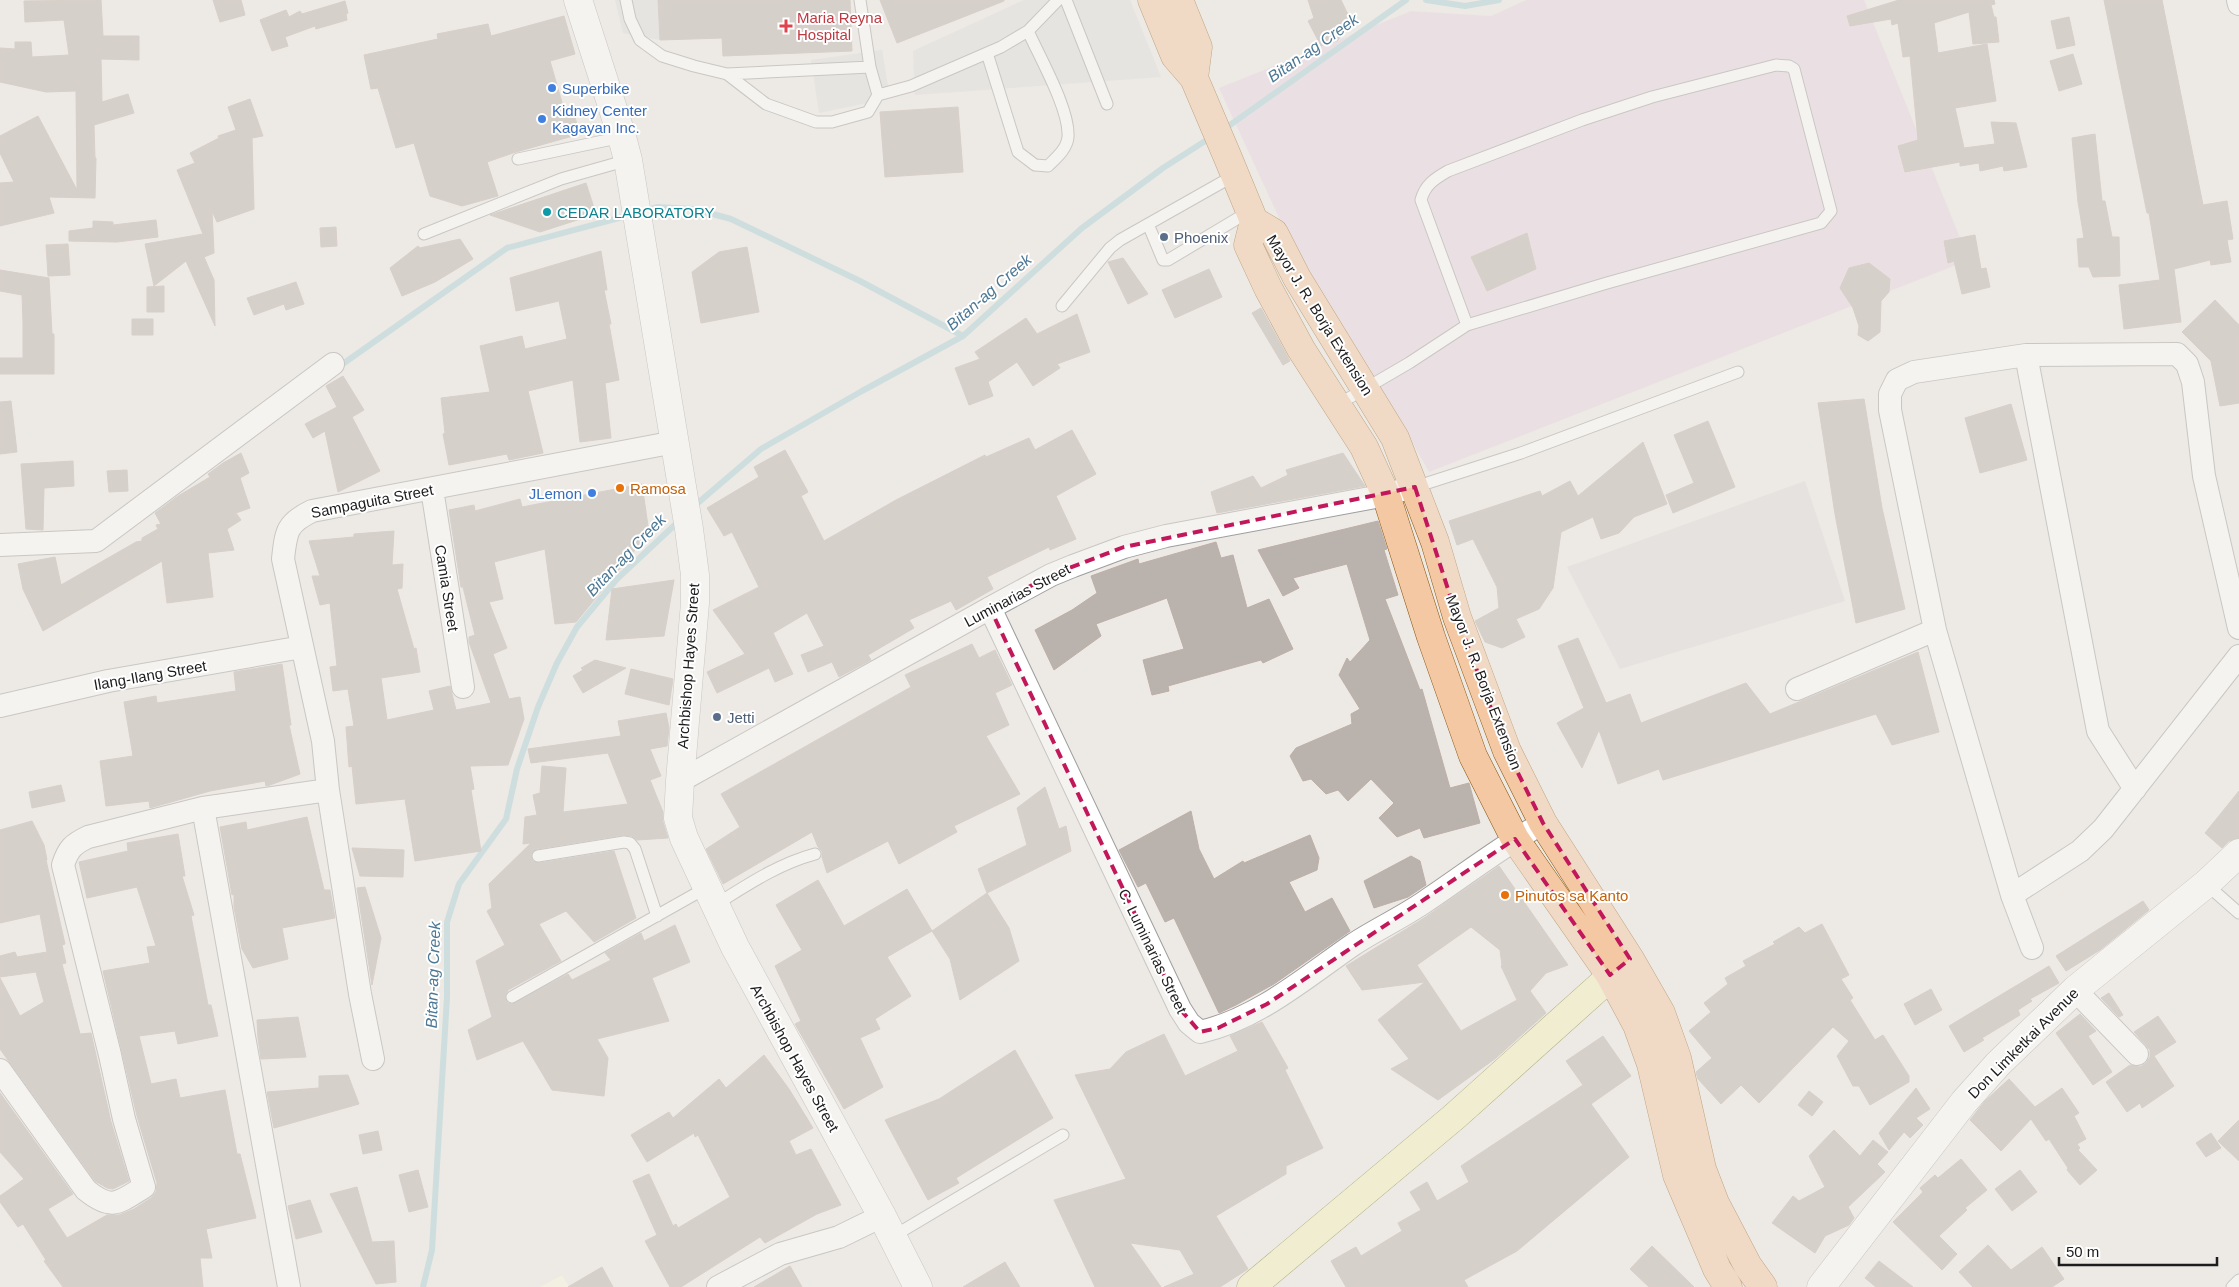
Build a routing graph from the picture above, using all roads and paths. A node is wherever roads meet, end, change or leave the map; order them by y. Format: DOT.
graph roads {
  1 [pos="578,0"];
  2 [pos="626,0"];
  3 [pos="860,0"];
  4 [pos="1058,0"];
  5 [pos="1066,0"];
  6 [pos="1152,0"];
  7 [pos="1179,0"];
  8 [pos="2238,0"];
  9 [pos="2239,4"];
  10 [pos="1028,31"];
  11 [pos="987,52"];
  12 [pos="870,67"];
  13 [pos="727,74"];
  14 [pos="1194,78"];
  15 [pos="878,95"];
  16 [pos="1107,104"];
  17 [pos="625,148"];
  18 [pos="518,159"];
  19 [pos="1232,166"];
  20 [pos="1252,216"];
  21 [pos="1148,224"];
  22 [pos="424,234"];
  23 [pos="1062,306"];
  24 [pos="1467,325"];
  25 [pos="2026,355"];
  26 [pos="333,364"];
  27 [pos="1738,372"];
  28 [pos="1365,388"];
  29 [pos="1336,406"];
  30 [pos="675,442"];
  31 [pos="1415,486"];
  32 [pos="432,489"];
  33 [pos="1386,495"];
  34 [pos="0,545"];
  35 [pos="2233,581"];
  36 [pos="990,608"];
  37 [pos="2239,628"];
  38 [pos="1935,630"];
  39 [pos="302,647"];
  40 [pos="2239,656"];
  41 [pos="463,687"];
  42 [pos="1797,689"];
  43 [pos="0,706"];
  44 [pos="680,781"];
  45 [pos="2135,789"];
  46 [pos="328,790"];
  47 [pos="203,808"];
  48 [pos="1543,822"];
  49 [pos="1516,839"];
  50 [pos="814,854"];
  51 [pos="538,856"];
  52 [pos="2238,857"];
  53 [pos="2206,884"];
  54 [pos="2012,895"];
  55 [pos="710,897"];
  56 [pos="2239,913"];
  57 [pos="657,916"];
  58 [pos="2032,948"];
  59 [pos="1620,967"];
  60 [pos="2074,990"];
  61 [pos="512,997"];
  62 [pos="2137,1054"];
  63 [pos="373,1059"];
  64 [pos="0,1070"];
  65 [pos="1063,1135"];
  66 [pos="887,1226"];
  67 [pos="2239,1280"];
  68 [pos="289,1287"];
  69 [pos="718,1287"];
  70 [pos="918,1287"];
  71 [pos="1251,1287"];
  72 [pos="1728,1287"];
  73 [pos="1763,1287"];
  74 [pos="1821,1287"];
  75 [pos="2232,1287"];
  1 -- 17 [label="street, Archbishop Hayes Street"];
  2 -- 13 [label="lane"];
  3 -- 12 [label="lane"];
  4 -- 10 [label="lane"];
  5 -- 16 [label="lane"];
  6 -- 14 [label="main road"];
  7 -- 14 [label="main road"];
  8 -- 9 [label="street"];
  10 -- 11 [label="lane"];
  10 -- 11 [label="lane"];
  11 -- 15 [label="lane"];
  12 -- 13 [label="lane"];
  12 -- 15 [label="lane"];
  13 -- 15 [label="lane"];
  14 -- 19 [label="main road"];
  17 -- 18 [label="lane"];
  17 -- 22 [label="lane"];
  17 -- 30 [label="street, Archbishop Hayes Street"];
  19 -- 20 [label="main road"];
  19 -- 21 [label="lane"];
  20 -- 21 [label="lane"];
  20 -- 28 [label="main road, Mayor J. R. Borja Extension"];
  20 -- 29 [label="main road, Mayor J. R. Borja Extension"];
  21 -- 23 [label="lane"];
  24 -- 24 [label="lane"];
  24 -- 28 [label="lane"];
  25 -- 35 [label="street"];
  25 -- 38 [label="street"];
  25 -- 45 [label="street"];
  26 -- 34 [label="street"];
  27 -- 31 [label="lane"];
  28 -- 29 [label="lane"];
  28 -- 31 [label="main road, Mayor J. R. Borja Extension"];
  29 -- 33 [label="main road, Mayor J. R. Borja Extension"];
  30 -- 32 [label="street, Sampaguita Street"];
  30 -- 44 [label="street, Archbishop Hayes Street"];
  31 -- 33 [label="street, Luminarias Street"];
  31 -- 48 [label="main road, Mayor J. R. Borja Extension"];
  32 -- 39 [label="street, Sampaguita Street"];
  32 -- 41 [label="street, Camia Street"];
  33 -- 36 [label="street, Luminarias Street"];
  33 -- 49 [label="main road, Mayor J. R. Borja Extension"];
  35 -- 37 [label="street"];
  36 -- 44 [label="street, Luminarias Street"];
  36 -- 49 [label="street, C. Luminarias Street"];
  38 -- 42 [label="street"];
  38 -- 54 [label="street"];
  39 -- 43 [label="street, Ilang-Ilang Street"];
  39 -- 46 [label="street, Sampaguita Street"];
  40 -- 45 [label="street"];
  44 -- 55 [label="street, Archbishop Hayes Street"];
  45 -- 54 [label="street"];
  46 -- 47 [label="street"];
  46 -- 63 [label="street, Sampaguita Street"];
  47 -- 64 [label="street"];
  47 -- 68 [label="street"];
  48 -- 49 [label="street, C. Luminarias Street"];
  48 -- 59 [label="main road, Mayor J. R. Borja Extension"];
  49 -- 59 [label="main road, Mayor J. R. Borja Extension"];
  50 -- 55 [label="lane"];
  51 -- 57 [label="lane"];
  52 -- 53 [label="street, Don Limketkai Avenue"];
  53 -- 56 [label="lane"];
  53 -- 60 [label="street, Don Limketkai Avenue"];
  54 -- 58 [label="street"];
  55 -- 57 [label="lane"];
  55 -- 66 [label="street, Archbishop Hayes Street"];
  57 -- 61 [label="lane"];
  59 -- 71 [label="main road"];
  59 -- 72 [label="main road, Mayor J. R. Borja Extension"];
  59 -- 73 [label="main road, Mayor J. R. Borja Extension"];
  60 -- 62 [label="street"];
  60 -- 74 [label="street, Don Limketkai Avenue"];
  65 -- 66 [label="lane"];
  66 -- 69 [label="street"];
  66 -- 70 [label="street, Archbishop Hayes Street"];
  67 -- 75 [label="lane"];
}
